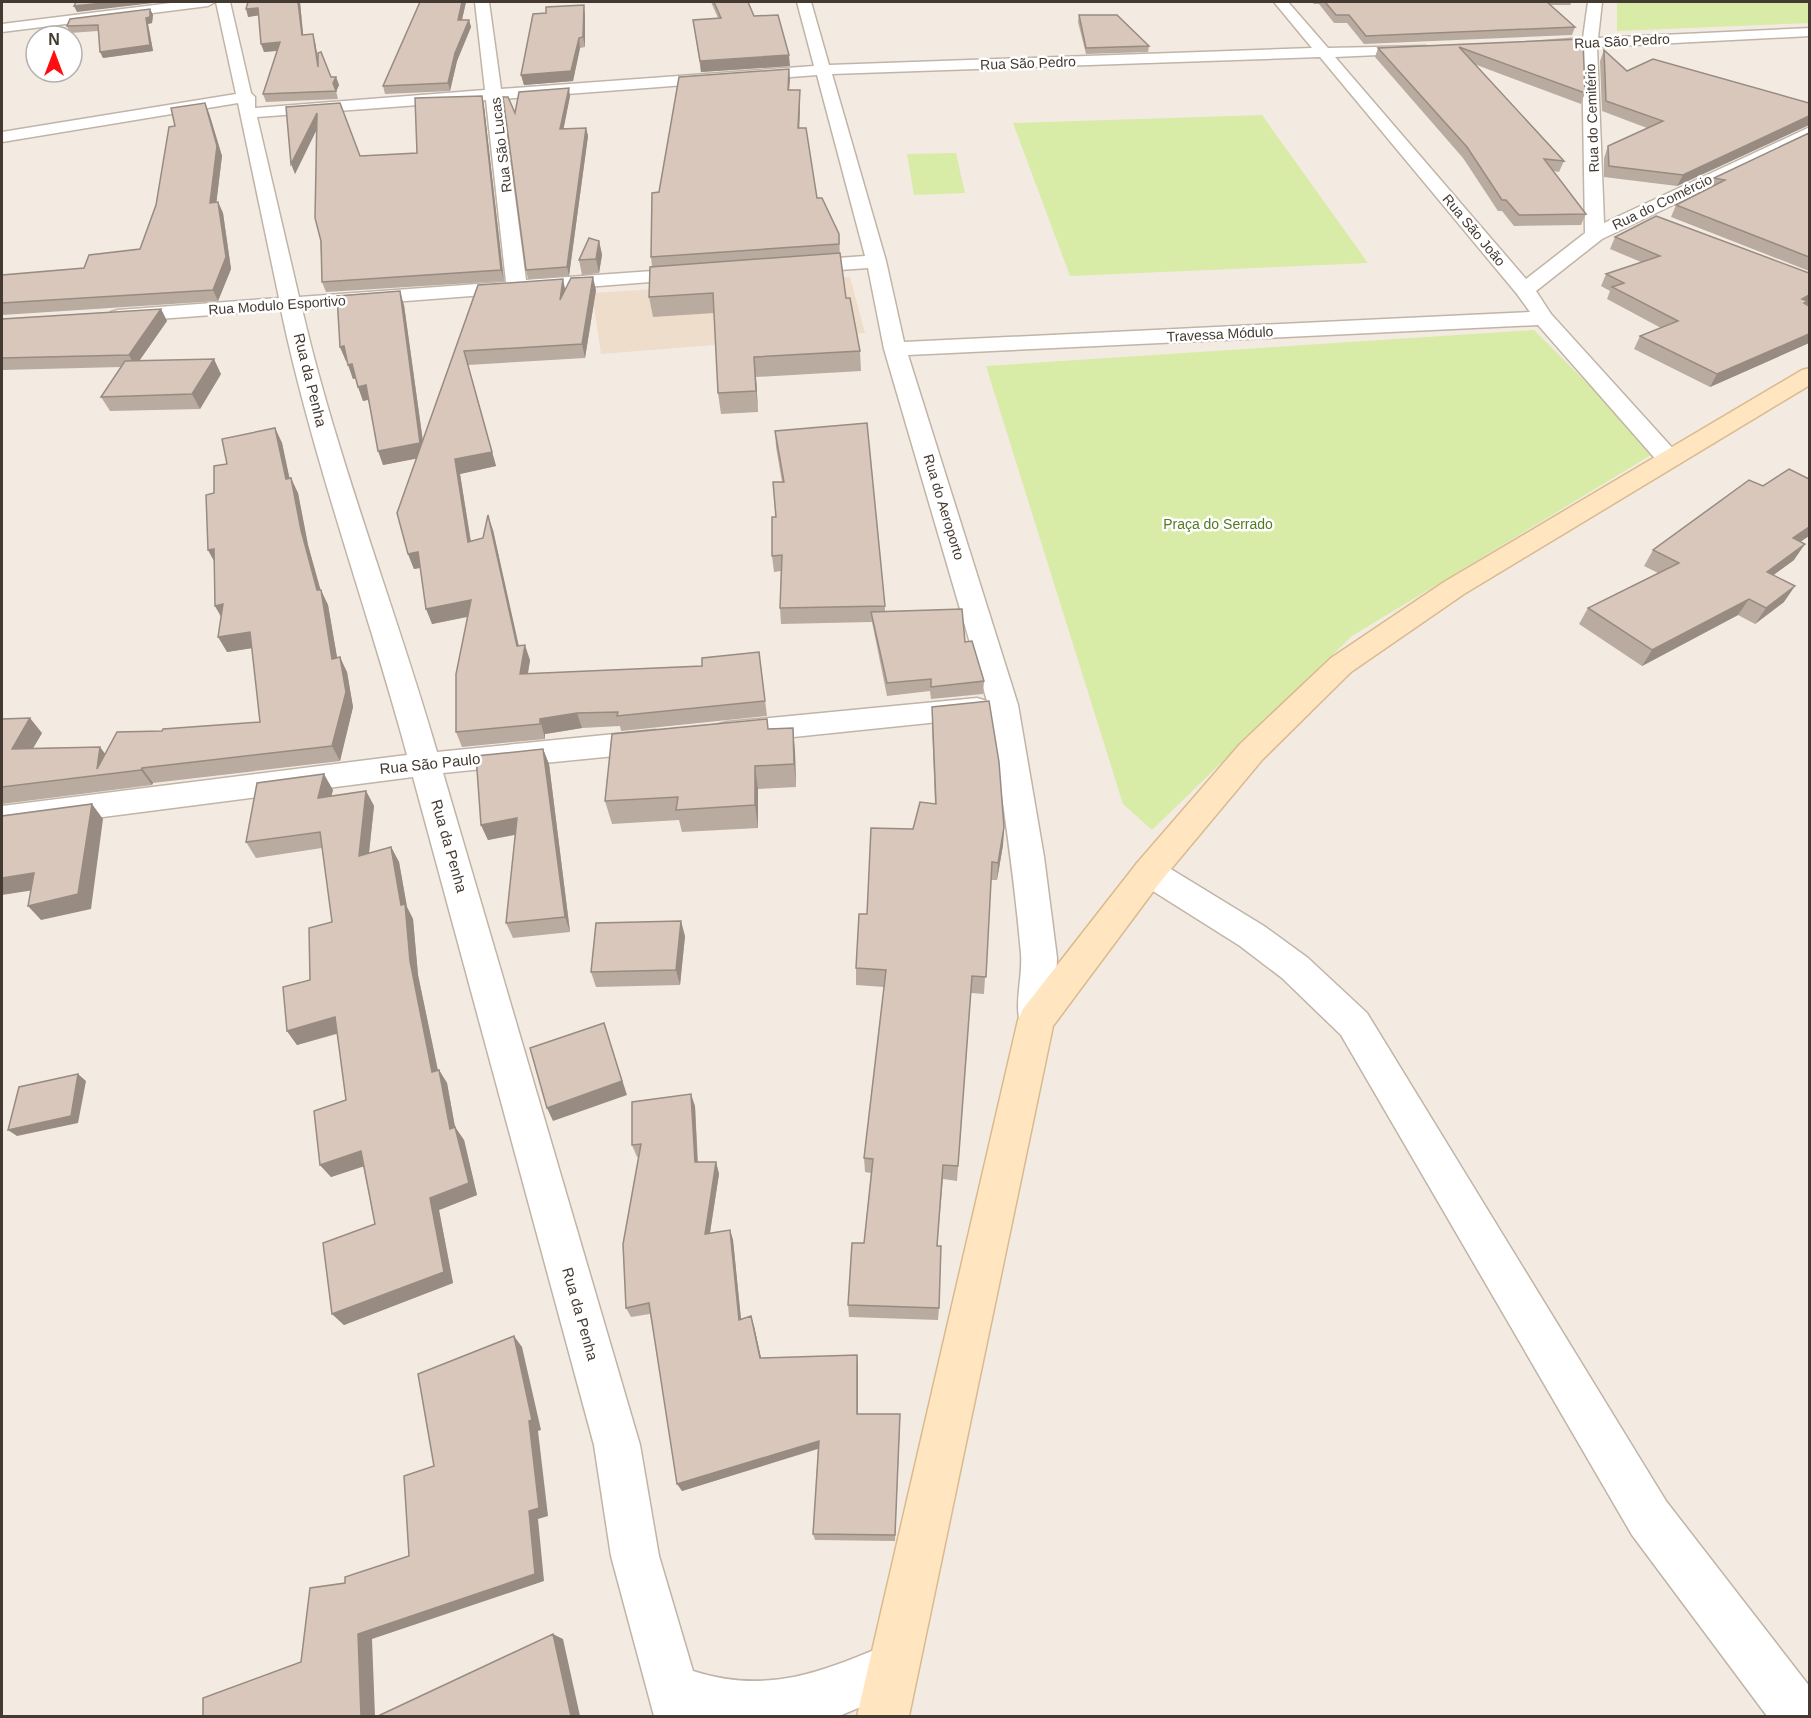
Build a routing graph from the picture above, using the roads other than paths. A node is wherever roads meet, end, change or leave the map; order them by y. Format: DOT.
graph roads {
  1 [pos="208,2"];
  2 [pos="223,2"];
  3 [pos="482,2"];
  4 [pos="804,2"];
  5 [pos="1281,2"];
  6 [pos="1595,2"];
  7 [pos="2,28"];
  8 [pos="1809,32"];
  9 [pos="1518,45"];
  10 [pos="1590,45"];
  11 [pos="1434,49"];
  12 [pos="1326,53"];
  13 [pos="1631,57"];
  14 [pos="823,70"];
  15 [pos="495,95"];
  16 [pos="248,105"];
  17 [pos="1809,132"];
  18 [pos="2,137"];
  19 [pos="1594,196"];
  20 [pos="1637,213"];
  21 [pos="1669,225"];
  22 [pos="1595,235"];
  23 [pos="876,261"];
  24 [pos="780,268"];
  25 [pos="721,273"];
  26 [pos="518,288"];
  27 [pos="1525,290"];
  28 [pos="291,305"];
  29 [pos="94,317"];
  30 [pos="1544,318"];
  31 [pos="895,349"];
  32 [pos="1809,375"];
  33 [pos="1668,458"];
  34 [pos="1003,705"];
  35 [pos="426,764"];
  36 [pos="2,818"];
  37 [pos="1149,872"];
  38 [pos="1036,1020"];
  39 [pos="887,1693"];
  40 [pos="676,1704"];
  41 [pos="1799,1716"];
  1 -- 7 [label="street"];
  2 -- 16 [label="street, Rua da Penha"];
  3 -- 15 [label="street, Rua São Lucas"];
  4 -- 14 [label="street, Rua do Aeroporto"];
  5 -- 12 [label="street, Rua São João"];
  6 -- 10 [label="street, Rua do Cemitério"];
  8 -- 10 [label="street, Rua São Pedro"];
  9 -- 10 [label="street, Rua São Pedro"];
  10 -- 13 [label="street"];
  10 -- 19 [label="street, Rua do Cemitério"];
  11 -- 12 [label="street, Rua São Pedro"];
  12 -- 14 [label="street, Rua São Pedro"];
  12 -- 27 [label="street, Rua São João"];
  14 -- 15 [label="street, Rua São Pedro"];
  14 -- 23 [label="street, Rua do Aeroporto"];
  15 -- 16 [label="street, Rua São Pedro"];
  15 -- 26 [label="street, Rua São Lucas"];
  16 -- 18 [label="street, Rua São Pedro"];
  16 -- 28 [label="street, Rua da Penha"];
  17 -- 20 [label="street, Rua do Comércio"];
  19 -- 20 [label="street"];
  19 -- 22 [label="street, Rua do Cemitério"];
  20 -- 21 [label="street"];
  20 -- 22 [label="street, Rua do Comércio"];
  22 -- 27 [label="street, Rua do Comércio"];
  23 -- 24 [label="street"];
  23 -- 31 [label="street, Rua do Aeroporto"];
  25 -- 26 [label="street, Rua Modulo Esportivo"];
  26 -- 28 [label="street, Rua Modulo Esportivo"];
  27 -- 30 [label="street, Rua São João"];
  28 -- 29 [label="street, Rua Modulo Esportivo"];
  28 -- 35 [label="street, Rua da Penha"];
  30 -- 31 [label="street, Travessa Módulo"];
  30 -- 33 [label="street, Rua São João"];
  31 -- 34 [label="street, Rua do Aeroporto"];
  32 -- 33 [label="street"];
  33 -- 37 [label="street"];
  34 -- 35 [label="street, Rua São Paulo"];
  34 -- 38 [label="street, Rua do Aeroporto"];
  35 -- 36 [label="street, Rua São Paulo"];
  35 -- 40 [label="street, Rua da Penha"];
  37 -- 38 [label="street"];
  37 -- 41 [label="street"];
  38 -- 39 [label="street"];
  39 -- 40 [label="street, Rua da Penha"];
}
